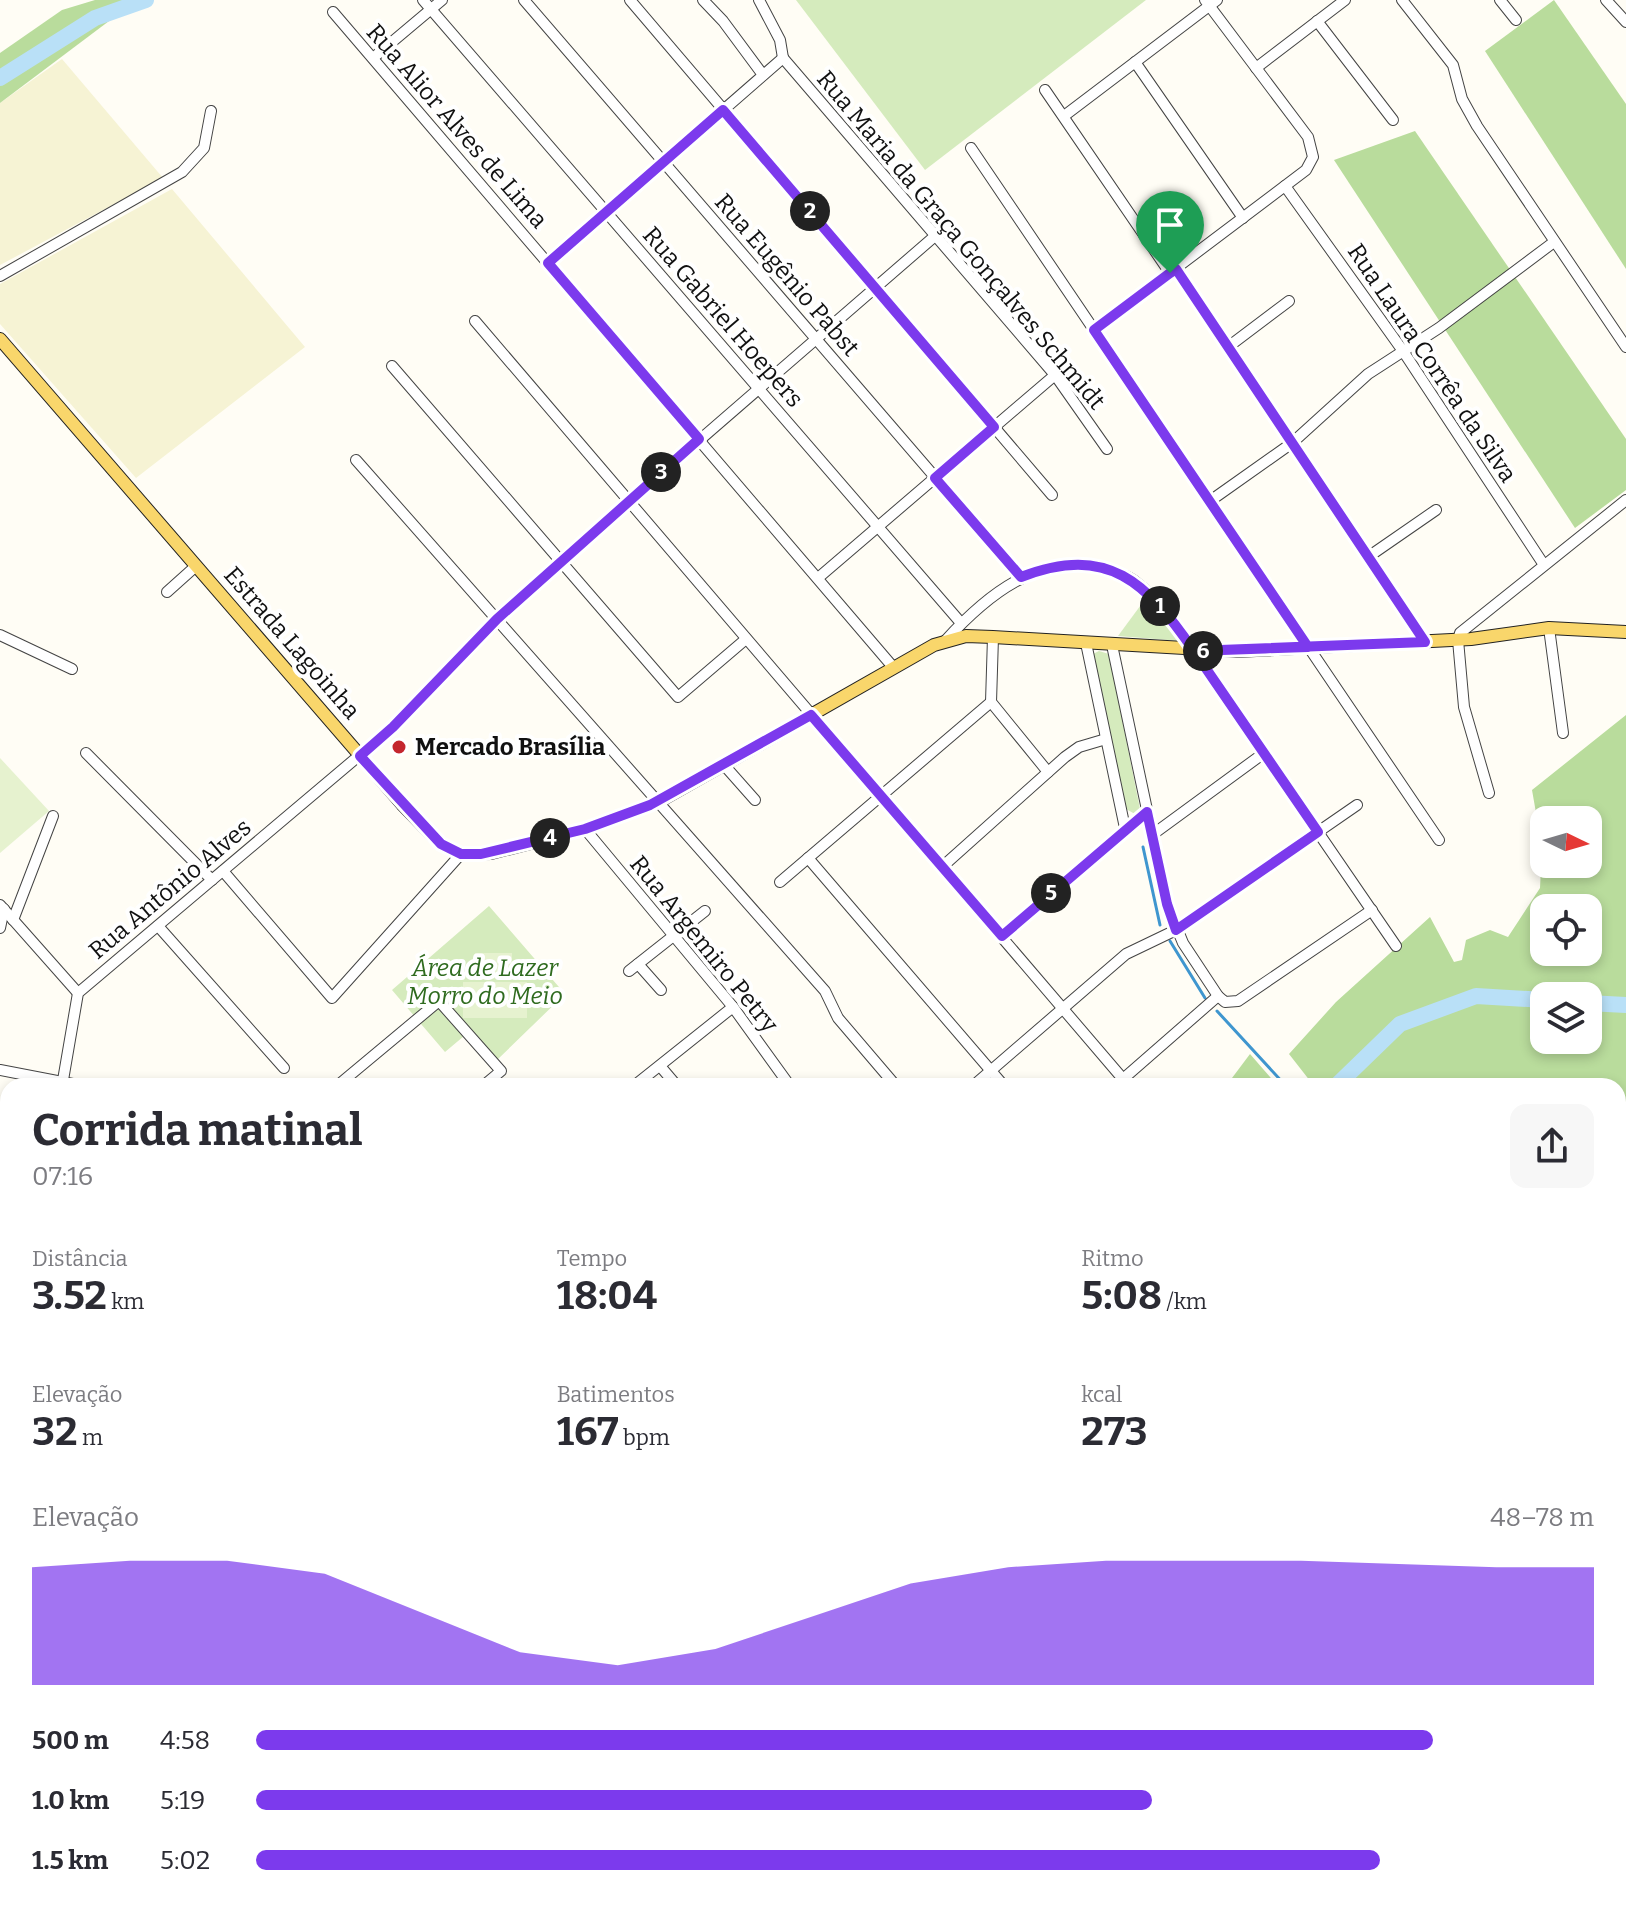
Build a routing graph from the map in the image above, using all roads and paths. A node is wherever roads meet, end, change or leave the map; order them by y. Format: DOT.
graph roads {
  1 [pos="423,0"];
  2 [pos="442,0"];
  3 [pos="524,0"];
  4 [pos="630,0"];
  5 [pos="703,0"];
  6 [pos="759,0"];
  7 [pos="1345,0"];
  8 [pos="1402,0"];
  9 [pos="1500,0"];
  10 [pos="1606,0"];
  11 [pos="1211,2"];
  12 [pos="431,9"];
  13 [pos="333,12"];
  14 [pos="1516,20"];
  15 [pos="1317,21"];
  16 [pos="1626,22"];
  17 [pos="373,58"];
  18 [pos="783,58"];
  19 [pos="1135,62"];
  20 [pos="1256,68"];
  21 [pos="763,75"];
  22 [pos="1045,90"];
  23 [pos="723,110"];
  24 [pos="211,111"];
  25 [pos="1064,116"];
  26 [pos="1393,120"];
  27 [pos="971,148"];
  28 [pos="663,162"];
  29 [pos="1285,186"];
  30 [pos="606,212"];
  31 [pos="1243,218"];
  32 [pos="935,236"];
  33 [pos="1554,242"];
  34 [pos="548,263"];
  35 [pos="1173,271"];
  36 [pos="0,276"];
  37 [pos="875,288"];
  38 [pos="1289,301"];
  39 [pos="475,321"];
  40 [pos="1094,330"];
  41 [pos="0,339"];
  42 [pos="815,339"];
  43 [pos="1228,347"];
  44 [pos="1626,347"];
  45 [pos="1403,351"];
  46 [pos="392,366"];
  47 [pos="1055,375"];
  48 [pos="758,388"];
  49 [pos="994,427"];
  50 [pos="699,439"];
  51 [pos="1292,443"];
  52 [pos="1107,449"];
  53 [pos="356,460"];
  54 [pos="935,478"];
  55 [pos="1052,495"];
  56 [pos="628,500"];
  57 [pos="1626,500"];
  58 [pos="1210,501"];
  59 [pos="1436,510"];
  60 [pos="878,527"];
  61 [pos="1368,557"];
  62 [pos="560,561"];
  63 [pos="1544,565"];
  64 [pos="196,566"];
  65 [pos="1021,577"];
  66 [pos="818,578"];
  67 [pos="167,592"];
  68 [pos="497,619"];
  69 [pos="961,623"];
  70 [pos="1549,628"];
  71 [pos="1626,632"];
  72 [pos="0,635"];
  73 [pos="993,637"];
  74 [pos="746,639"];
  75 [pos="1458,640"];
  76 [pos="945,641"];
  77 [pos="1425,642"];
  78 [pos="1086,643"];
  79 [pos="1112,645"];
  80 [pos="1308,647"];
  81 [pos="1194,651"];
  82 [pos="893,667"];
  83 [pos="72,669"];
  84 [pos="991,702"];
  85 [pos="811,715"];
  86 [pos="1563,733"];
  87 [pos="1106,739"];
  88 [pos="86,753"];
  89 [pos="1264,753"];
  90 [pos="360,756"];
  91 [pos="724,765"];
  92 [pos="1048,772"];
  93 [pos="1489,793"];
  94 [pos="881,796"];
  95 [pos="755,800"];
  96 [pos="658,802"];
  97 [pos="1357,805"];
  98 [pos="1147,812"];
  99 [pos="53,816"];
  100 [pos="1125,828"];
  101 [pos="585,829"];
  102 [pos="1318,832"];
  103 [pos="1152,835"];
  104 [pos="1439,840"];
  105 [pos="461,854"];
  106 [pos="808,858"];
  107 [pos="942,867"];
  108 [pos="223,871"];
  109 [pos="212,880"];
  110 [pos="780,882"];
  111 [pos="2,907"];
  112 [pos="1372,910"];
  113 [pos="705,911"];
  114 [pos="13,920"];
  115 [pos="158,926"];
  116 [pos="0,928"];
  117 [pos="1176,930"];
  118 [pos="674,936"];
  119 [pos="1002,936"];
  120 [pos="1396,946"];
  121 [pos="661,990"];
  122 [pos="78,993"];
  123 [pos="1218,996"];
  124 [pos="733,1007"];
  125 [pos="1063,1008"];
  126 [pos="660,1066"];
  127 [pos="284,1068"];
  128 [pos="0,1070"];
  129 [pos="991,1070"];
  130 [pos="36,1078"];
  131 [pos="64,1078"];
  132 [pos="347,1078"];
  133 [pos="493,1078"];
  134 [pos="644,1078"];
  135 [pos="670,1078"];
  136 [pos="784,1078"];
  137 [pos="889,1078"];
  138 [pos="982,1078"];
  139 [pos="998,1078"];
  140 [pos="1123,1078"];
  141 [pos="1130,1078"];
  1 -- 12 [label="street, Rua Gabriel Hoepers"];
  2 -- 12 [label="street"];
  3 -- 28 [label="street, Rua Eugênio Pabst"];
  4 -- 23 [label="street"];
  5 -- 21 [label="street"];
  6 -- 18 [label="street"];
  7 -- 15 [label="street"];
  8 -- 33 [label="street"];
  9 -- 14 [label="street"];
  10 -- 16 [label="street"];
  11 -- 19 [label="street"];
  11 -- 20 [label="street"];
  12 -- 17 [label="street"];
  12 -- 30 [label="street, Rua Gabriel Hoepers"];
  13 -- 17 [label="street, Rua Alior Alves de Lima"];
  15 -- 20 [label="street"];
  15 -- 26 [label="street"];
  17 -- 34 [label="street, Rua Alior Alves de Lima"];
  18 -- 21 [label="street"];
  18 -- 32 [label="street, Rua Maria da Graça Gonçalves Schmidt"];
  19 -- 25 [label="street"];
  19 -- 31 [label="street"];
  20 -- 29 [label="street"];
  21 -- 23 [label="street"];
  22 -- 25 [label="street"];
  23 -- 28 [label="street"];
  23 -- 37 [label="street"];
  24 -- 36 [label="street"];
  25 -- 35 [label="street"];
  27 -- 40 [label="street"];
  28 -- 30 [label="street"];
  28 -- 42 [label="street, Rua Eugênio Pabst"];
  29 -- 31 [label="street"];
  29 -- 45 [label="street, Rua Laura Corrêa da Silva"];
  30 -- 34 [label="street"];
  30 -- 48 [label="street, Rua Gabriel Hoepers"];
  31 -- 35 [label="street"];
  32 -- 37 [label="street, Rua Antônio Alves"];
  32 -- 47 [label="street, Rua Maria da Graça Gonçalves Schmidt"];
  33 -- 44 [label="street"];
  33 -- 45 [label="street"];
  34 -- 50 [label="street, Rua Alior Alves de Lima"];
  35 -- 40 [label="street"];
  35 -- 43 [label="street"];
  37 -- 42 [label="street, Rua Antônio Alves"];
  37 -- 49 [label="street"];
  38 -- 43 [label="street"];
  39 -- 56 [label="street"];
  40 -- 58 [label="street"];
  41 -- 64 [label="main road, Estrada Lagoinha"];
  42 -- 48 [label="street, Rua Antônio Alves"];
  42 -- 54 [label="street, Rua Eugênio Pabst"];
  43 -- 51 [label="street"];
  45 -- 51 [label="street"];
  45 -- 63 [label="street, Rua Laura Corrêa da Silva"];
  46 -- 62 [label="street"];
  47 -- 49 [label="street"];
  47 -- 52 [label="street, Rua Maria da Graça Gonçalves Schmidt"];
  48 -- 50 [label="street, Rua Antônio Alves"];
  48 -- 60 [label="street, Rua Gabriel Hoepers"];
  49 -- 54 [label="street"];
  49 -- 55 [label="street"];
  50 -- 56 [label="street, Rua Antônio Alves"];
  50 -- 66 [label="street, Rua Alior Alves de Lima"];
  51 -- 58 [label="street"];
  51 -- 61 [label="street"];
  53 -- 68 [label="street"];
  54 -- 60 [label="street"];
  54 -- 65 [label="street, Rua Eugênio Pabst"];
  56 -- 62 [label="street, Rua Antônio Alves"];
  56 -- 74 [label="street"];
  57 -- 63 [label="street"];
  58 -- 80 [label="street"];
  59 -- 61 [label="street"];
  60 -- 66 [label="street"];
  60 -- 69 [label="street, Rua Gabriel Hoepers"];
  61 -- 77 [label="street"];
  62 -- 68 [label="street, Rua Antônio Alves"];
  62 -- 74 [label="street"];
  63 -- 75 [label="street"];
  64 -- 67 [label="street"];
  64 -- 90 [label="main road, Estrada Lagoinha"];
  65 -- 69 [label="street"];
  65 -- 81 [label="street"];
  66 -- 82 [label="street, Rua Alior Alves de Lima"];
  68 -- 90 [label="street, Rua Antônio Alves"];
  68 -- 96 [label="street"];
  69 -- 76 [label="street"];
  70 -- 71 [label="main road"];
  70 -- 75 [label="main road"];
  70 -- 86 [label="street"];
  72 -- 83 [label="street"];
  73 -- 76 [label="main road"];
  73 -- 78 [label="main road"];
  73 -- 84 [label="street"];
  74 -- 85 [label="street"];
  75 -- 77 [label="main road"];
  75 -- 93 [label="street"];
  76 -- 82 [label="main road"];
  77 -- 80 [label="main road"];
  78 -- 79 [label="main road"];
  78 -- 87 [label="street"];
  79 -- 81 [label="main road"];
  79 -- 98 [label="street"];
  80 -- 81 [label="main road"];
  80 -- 104 [label="street"];
  81 -- 89 [label="street"];
  82 -- 85 [label="main road"];
  84 -- 92 [label="street"];
  84 -- 94 [label="street"];
  85 -- 91 [label="main road"];
  85 -- 94 [label="street"];
  87 -- 92 [label="street"];
  87 -- 100 [label="street"];
  88 -- 109 [label="street"];
  89 -- 102 [label="street"];
  89 -- 103 [label="street"];
  90 -- 105 [label="main road, Estrada Lagoinha"];
  90 -- 108 [label="street, Rua Antônio Alves"];
  91 -- 95 [label="street"];
  91 -- 96 [label="main road"];
  92 -- 107 [label="street"];
  94 -- 106 [label="street"];
  94 -- 107 [label="street"];
  96 -- 101 [label="main road"];
  96 -- 137 [label="street"];
  97 -- 102 [label="street"];
  98 -- 100 [label="street"];
  98 -- 103 [label="street"];
  99 -- 114 [label="street"];
  100 -- 119 [label="street"];
  101 -- 105 [label="main road"];
  101 -- 118 [label="street, Rua Argemiro Petry"];
  102 -- 112 [label="street"];
  102 -- 117 [label="street"];
  103 -- 117 [label="street"];
  105 -- 108 [label="street"];
  106 -- 110 [label="street"];
  106 -- 129 [label="street"];
  107 -- 119 [label="street"];
  108 -- 109 [label="street, Rua Antônio Alves"];
  109 -- 115 [label="street, Rua Antônio Alves"];
  111 -- 114 [label="street"];
  111 -- 116 [label="street"];
  112 -- 120 [label="street"];
  112 -- 123 [label="street"];
  113 -- 118 [label="street"];
  114 -- 122 [label="street"];
  115 -- 122 [label="street, Rua Antônio Alves"];
  115 -- 127 [label="street"];
  117 -- 123 [label="street"];
  117 -- 125 [label="street"];
  118 -- 121 [label="street"];
  118 -- 124 [label="street, Rua Argemiro Petry"];
  119 -- 125 [label="street"];
  122 -- 131 [label="street, Rua Antônio Alves"];
  123 -- 141 [label="street"];
  124 -- 126 [label="street"];
  124 -- 136 [label="street, Rua Argemiro Petry"];
  125 -- 129 [label="street"];
  125 -- 140 [label="street"];
  126 -- 134 [label="street"];
  126 -- 135 [label="street"];
  128 -- 130 [label="street"];
  129 -- 138 [label="street"];
  129 -- 139 [label="street"];
  132 -- 133 [label="street"];
}
